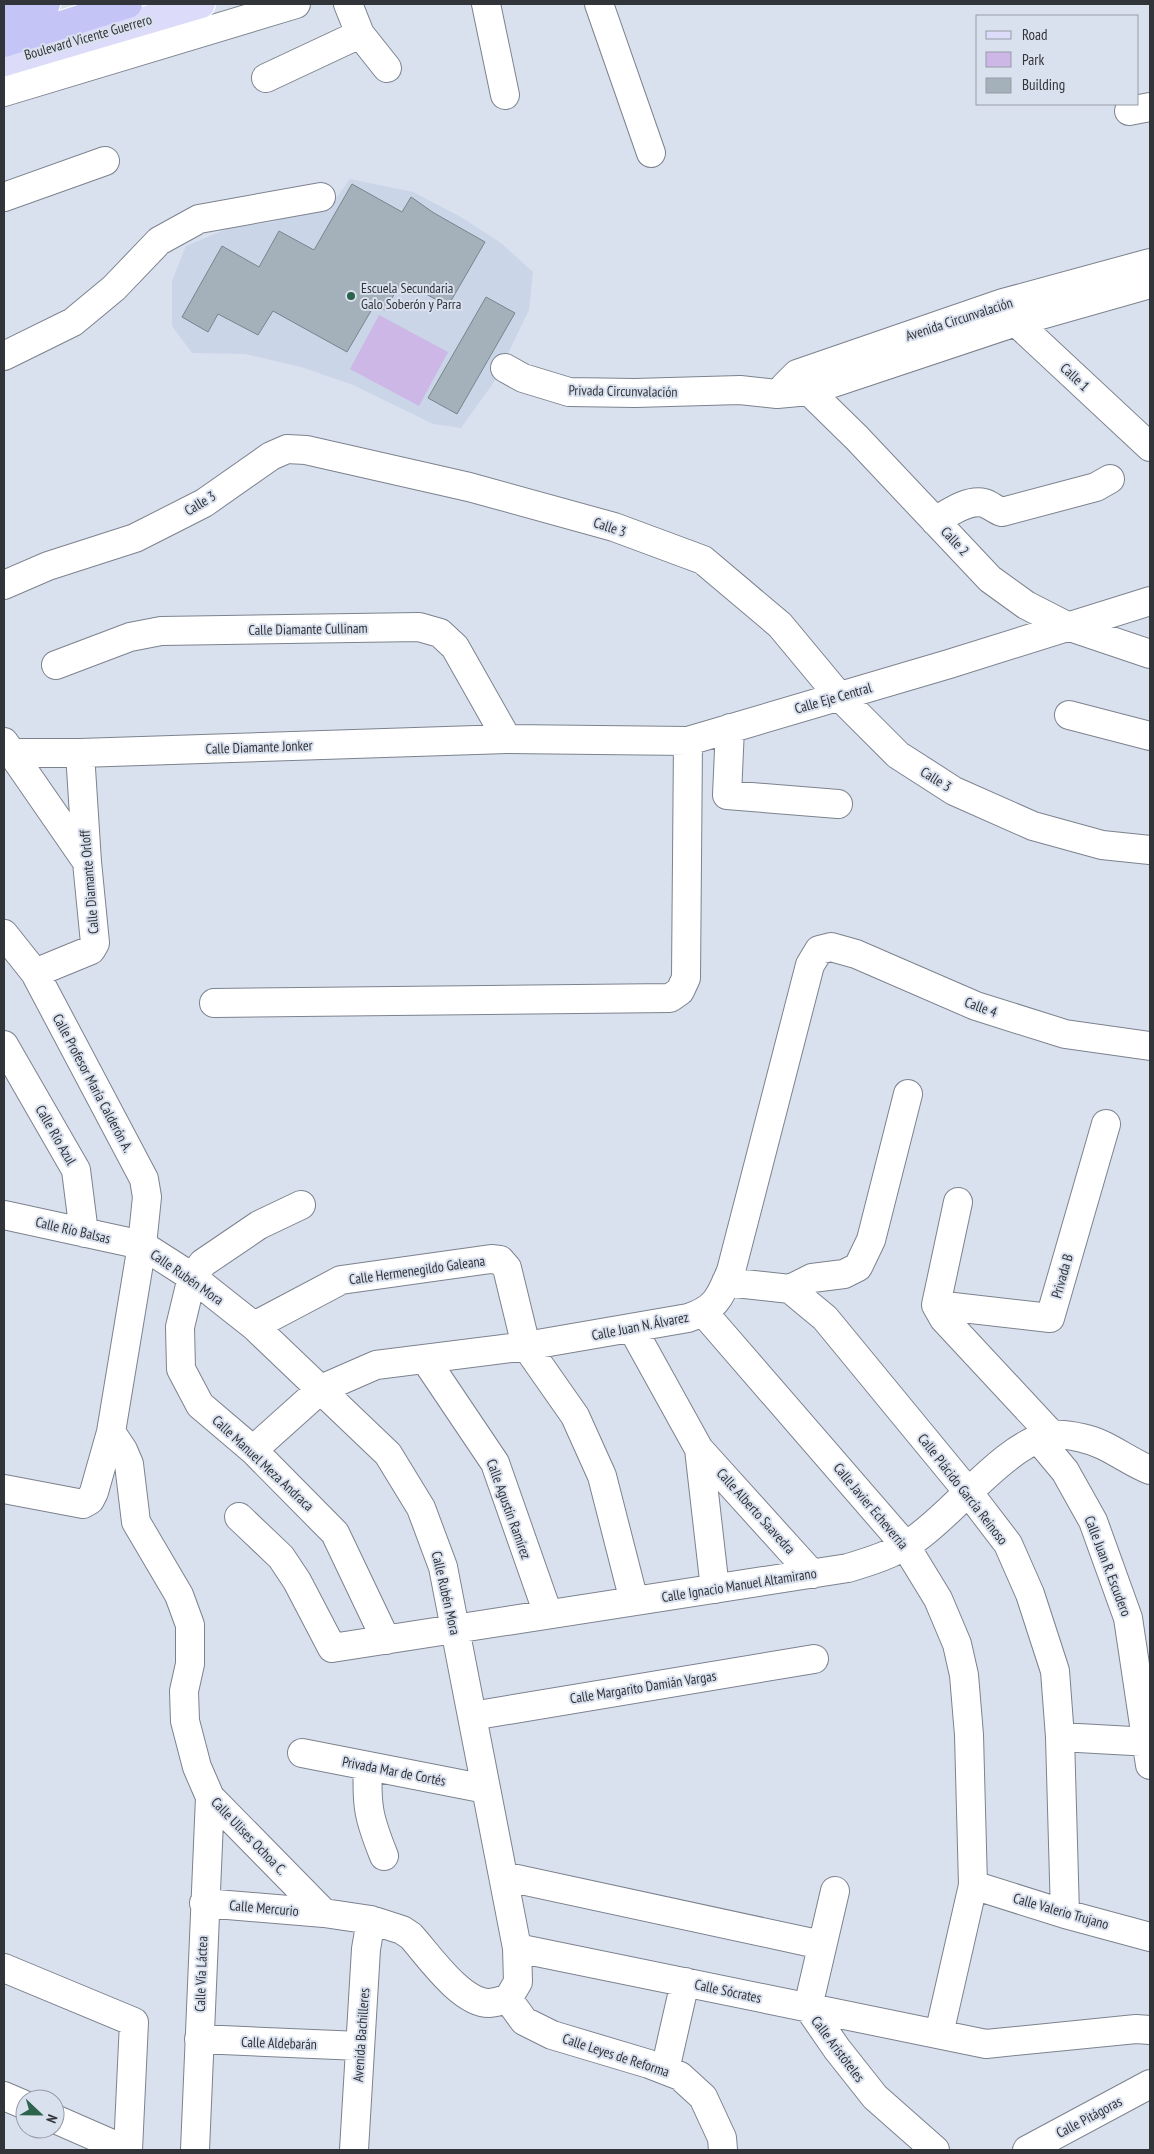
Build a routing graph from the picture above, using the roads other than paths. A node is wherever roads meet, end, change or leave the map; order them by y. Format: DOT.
graph roads {
  1 [pos="128,4"];
  2 [pos="201,4"];
  3 [pos="296,4"];
  4 [pos="348,4"];
  5 [pos="486,4"];
  6 [pos="599,4"];
  7 [pos="26,7"];
  8 [pos="4,17"];
  9 [pos="360,34"];
  10 [pos="4,43"];
  11 [pos="4,62"];
  12 [pos="387,68"];
  13 [pos="266,78"];
  14 [pos="4,92"];
  15 [pos="504,95"];
  16 [pos="651,153"];
  17 [pos="106,161"];
  18 [pos="321,196"];
  19 [pos="4,197"];
  20 [pos="1150,263"];
  21 [pos="1150,284"];
  22 [pos="1009,313"];
  23 [pos="4,356"];
  24 [pos="505,368"];
  25 [pos="803,383"];
  26 [pos="686,392"];
  27 [pos="1150,447"];
  28 [pos="1110,479"];
  29 [pos="935,521"];
  30 [pos="4,585"];
  31 [pos="1150,601"];
  32 [pos="1067,626"];
  33 [pos="1150,654"];
  34 [pos="56,665"];
  35 [pos="838,696"];
  36 [pos="1069,714"];
  37 [pos="730,728"];
  38 [pos="1150,736"];
  39 [pos="507,739"];
  40 [pos="688,741"];
  41 [pos="8,748"];
  42 [pos="80,753"];
  43 [pos="838,804"];
  44 [pos="1150,850"];
  45 [pos="86,862"];
  46 [pos="4,934"];
  47 [pos="819,950"];
  48 [pos="35,972"];
  49 [pos="214,1003"];
  50 [pos="4,1045"];
  51 [pos="1150,1046"];
  52 [pos="908,1094"];
  53 [pos="1106,1124"];
  54 [pos="958,1202"];
  55 [pos="301,1206"];
  56 [pos="4,1214"];
  57 [pos="84,1233"];
  58 [pos="142,1245"];
  59 [pos="192,1278"];
  60 [pos="726,1282"];
  61 [pos="790,1289"];
  62 [pos="936,1305"];
  63 [pos="704,1313"];
  64 [pos="254,1326"];
  65 [pos="632,1328"];
  66 [pos="526,1346"];
  67 [pos="425,1359"];
  68 [pos="321,1389"];
  69 [pos="111,1432"];
  70 [pos="1045,1437"];
  71 [pos="699,1449"];
  72 [pos="253,1450"];
  73 [pos="1150,1470"];
  74 [pos="4,1489"];
  75 [pos="969,1493"];
  76 [pos="239,1517"];
  77 [pos="905,1545"];
  78 [pos="812,1574"];
  79 [pos="715,1589"];
  80 [pos="634,1601"];
  81 [pos="548,1614"];
  82 [pos="455,1629"];
  83 [pos="386,1640"];
  84 [pos="814,1659"];
  85 [pos="472,1716"];
  86 [pos="1060,1737"];
  87 [pos="1149,1750"];
  88 [pos="302,1753"];
  89 [pos="368,1766"];
  90 [pos="486,1789"];
  91 [pos="210,1797"];
  92 [pos="384,1856"];
  93 [pos="503,1876"];
  94 [pos="973,1885"];
  95 [pos="834,1891"];
  96 [pos="204,1903"];
  97 [pos="324,1913"];
  98 [pos="1065,1914"];
  99 [pos="371,1920"];
  100 [pos="1150,1937"];
  101 [pos="822,1945"];
  102 [pos="516,1948"];
  103 [pos="4,1968"];
  104 [pos="685,1982"];
  105 [pos="508,1999"];
  106 [pos="808,2007"];
  107 [pos="1150,2030"];
  108 [pos="939,2034"];
  109 [pos="199,2040"];
  110 [pos="360,2046"];
  111 [pos="665,2070"];
  112 [pos="1150,2084"];
  113 [pos="65,2123"];
  114 [pos="127,2150"];
  115 [pos="195,2150"];
  116 [pos="354,2150"];
  117 [pos="723,2150"];
  118 [pos="935,2150"];
  119 [pos="1027,2150"];
  1 -- 10 [label="highway, Boulevard Vicente Guerrero"];
  2 -- 11 [label="main road, Boulevard Vicente Guerrero"];
  3 -- 14 [label="street"];
  4 -- 9 [label="street"];
  5 -- 15 [label="street"];
  6 -- 16 [label="street"];
  7 -- 8 [label="highway"];
  9 -- 12 [label="street"];
  9 -- 13 [label="street"];
  17 -- 19 [label="street"];
  18 -- 23 [label="street"];
  20 -- 22 [label="street, Avenida Circunvalación"];
  21 -- 22 [label="street, Avenida Circunvalación"];
  22 -- 25 [label="street, Avenida Circunvalación"];
  22 -- 27 [label="street, Calle 1"];
  24 -- 26 [label="street, Privada Circunvalación"];
  25 -- 26 [label="street, Avenida Circunvalación"];
  25 -- 29 [label="street, Calle 2"];
  28 -- 29 [label="street"];
  29 -- 32 [label="street, Calle 2"];
  30 -- 35 [label="street, Calle 3"];
  31 -- 32 [label="street, Calle Eje Central"];
  32 -- 33 [label="street, Calle 2"];
  32 -- 35 [label="street, Calle Eje Central"];
  34 -- 39 [label="street, Calle Diamante Cullinam"];
  35 -- 37 [label="street, Calle Eje Central"];
  35 -- 44 [label="street, Calle 3"];
  36 -- 38 [label="street"];
  37 -- 40 [label="street, Calle Eje Central"];
  37 -- 43 [label="street"];
  39 -- 40 [label="street, Calle Eje Central"];
  39 -- 42 [label="street, Calle Diamante Jonker"];
  40 -- 49 [label="street"];
  41 -- 42 [label="street, Calle Diamante Jonker"];
  41 -- 45 [label="street"];
  42 -- 45 [label="street, Calle Diamante Orloff"];
  45 -- 48 [label="street, Calle Diamante Orloff"];
  46 -- 48 [label="street, Calle Profesor María Calderón A."];
  47 -- 51 [label="street, Calle 4"];
  47 -- 60 [label="street, Calle Juan N. Álvarez"];
  48 -- 58 [label="street, Calle Profesor María Calderón A."];
  50 -- 57 [label="street, Calle Río Azul"];
  52 -- 61 [label="street"];
  53 -- 62 [label="street, Privada B"];
  54 -- 62 [label="street"];
  55 -- 59 [label="street"];
  56 -- 57 [label="street, Calle Río Balsas"];
  57 -- 58 [label="street, Calle Río Balsas"];
  58 -- 59 [label="street, Calle Rubén Mora"];
  58 -- 69 [label="street, Calle Profesor María Calderón A."];
  59 -- 64 [label="street, Calle Rubén Mora"];
  59 -- 72 [label="street, Calle Manuel Meza Andraca"];
  60 -- 61 [label="street"];
  60 -- 63 [label="street, Calle Juan N. Álvarez"];
  61 -- 75 [label="street, Calle Plácido García Reinoso"];
  62 -- 70 [label="street"];
  63 -- 65 [label="street, Calle Juan N. Álvarez"];
  63 -- 77 [label="street, Calle Javier Echeverria"];
  64 -- 66 [label="street, Calle Hermenegildo Galeana"];
  64 -- 68 [label="street, Calle Rubén Mora"];
  65 -- 66 [label="street, Calle Juan N. Álvarez"];
  65 -- 71 [label="street, Calle Alberto Saavedra"];
  66 -- 67 [label="street, Calle Juan N. Álvarez"];
  66 -- 80 [label="street"];
  67 -- 68 [label="street, Calle Juan N. Álvarez"];
  67 -- 81 [label="street, Calle Agustín Ramírez"];
  68 -- 72 [label="street, Calle Juan N. Álvarez"];
  68 -- 82 [label="street, Calle Rubén Mora"];
  69 -- 74 [label="street, Calle Profesor María Calderón A."];
  69 -- 91 [label="street, Calle Ulises Ochoa C."];
  70 -- 73 [label="street"];
  70 -- 75 [label="street, Calle Ignacio Manuel Altamirano"];
  70 -- 87 [label="street, Calle Juan R. Escudero"];
  71 -- 78 [label="street, Calle Alberto Saavedra"];
  71 -- 79 [label="street, Calle Alberto Saavedra"];
  72 -- 83 [label="street, Calle Manuel Meza Andraca"];
  75 -- 77 [label="street, Calle Ignacio Manuel Altamirano"];
  75 -- 86 [label="street, Calle Plácido García Reinoso"];
  76 -- 83 [label="street, Calle Ignacio Manuel Altamirano"];
  77 -- 78 [label="street, Calle Ignacio Manuel Altamirano"];
  77 -- 94 [label="street, Calle Javier Echeverria"];
  78 -- 79 [label="street, Calle Ignacio Manuel Altamirano"];
  79 -- 80 [label="street, Calle Ignacio Manuel Altamirano"];
  80 -- 81 [label="street, Calle Ignacio Manuel Altamirano"];
  81 -- 82 [label="street, Calle Ignacio Manuel Altamirano"];
  82 -- 83 [label="street, Calle Ignacio Manuel Altamirano"];
  82 -- 85 [label="street, Calle Rubén Mora"];
  84 -- 85 [label="street, Calle Margarito Damián Vargas"];
  85 -- 90 [label="street, Calle Rubén Mora"];
  86 -- 87 [label="street"];
  86 -- 98 [label="street, Calle Plácido García Reinoso"];
  88 -- 89 [label="street, Privada Mar de Cortés"];
  89 -- 90 [label="street, Privada Mar de Cortés"];
  89 -- 92 [label="street"];
  90 -- 93 [label="street, Calle Rubén Mora"];
  91 -- 96 [label="street, Calle Vía Láctea"];
  91 -- 97 [label="street, Calle Ulises Ochoa C."];
  93 -- 101 [label="street"];
  93 -- 102 [label="street, Calle Rubén Mora"];
  94 -- 98 [label="street, Calle Valerio Trujano"];
  94 -- 108 [label="street"];
  95 -- 101 [label="street, Calle Aristóteles"];
  96 -- 97 [label="street, Calle Mercurio"];
  96 -- 109 [label="street, Calle Vía Láctea"];
  97 -- 99 [label="street"];
  98 -- 100 [label="street, Calle Valerio Trujano"];
  99 -- 105 [label="street"];
  99 -- 110 [label="street, Avenida Bachilleres"];
  101 -- 106 [label="street, Calle Aristóteles"];
  102 -- 104 [label="street, Calle Sócrates"];
  102 -- 105 [label="street, Calle Rubén Mora"];
  103 -- 114 [label="street"];
  104 -- 106 [label="street, Calle Sócrates"];
  104 -- 111 [label="street"];
  105 -- 111 [label="street, Calle Leyes de Reforma"];
  106 -- 108 [label="street, Calle Sócrates"];
  106 -- 118 [label="street, Calle Aristóteles"];
  107 -- 108 [label="street, Calle Sócrates"];
  109 -- 110 [label="street, Calle Aldebarán"];
  109 -- 115 [label="street, Calle Vía Láctea"];
  110 -- 116 [label="street, Avenida Bachilleres"];
  111 -- 117 [label="street, Calle Leyes de Reforma"];
  112 -- 119 [label="street, Calle Pitágoras"];
  113 -- 114 [label="street"];
}
